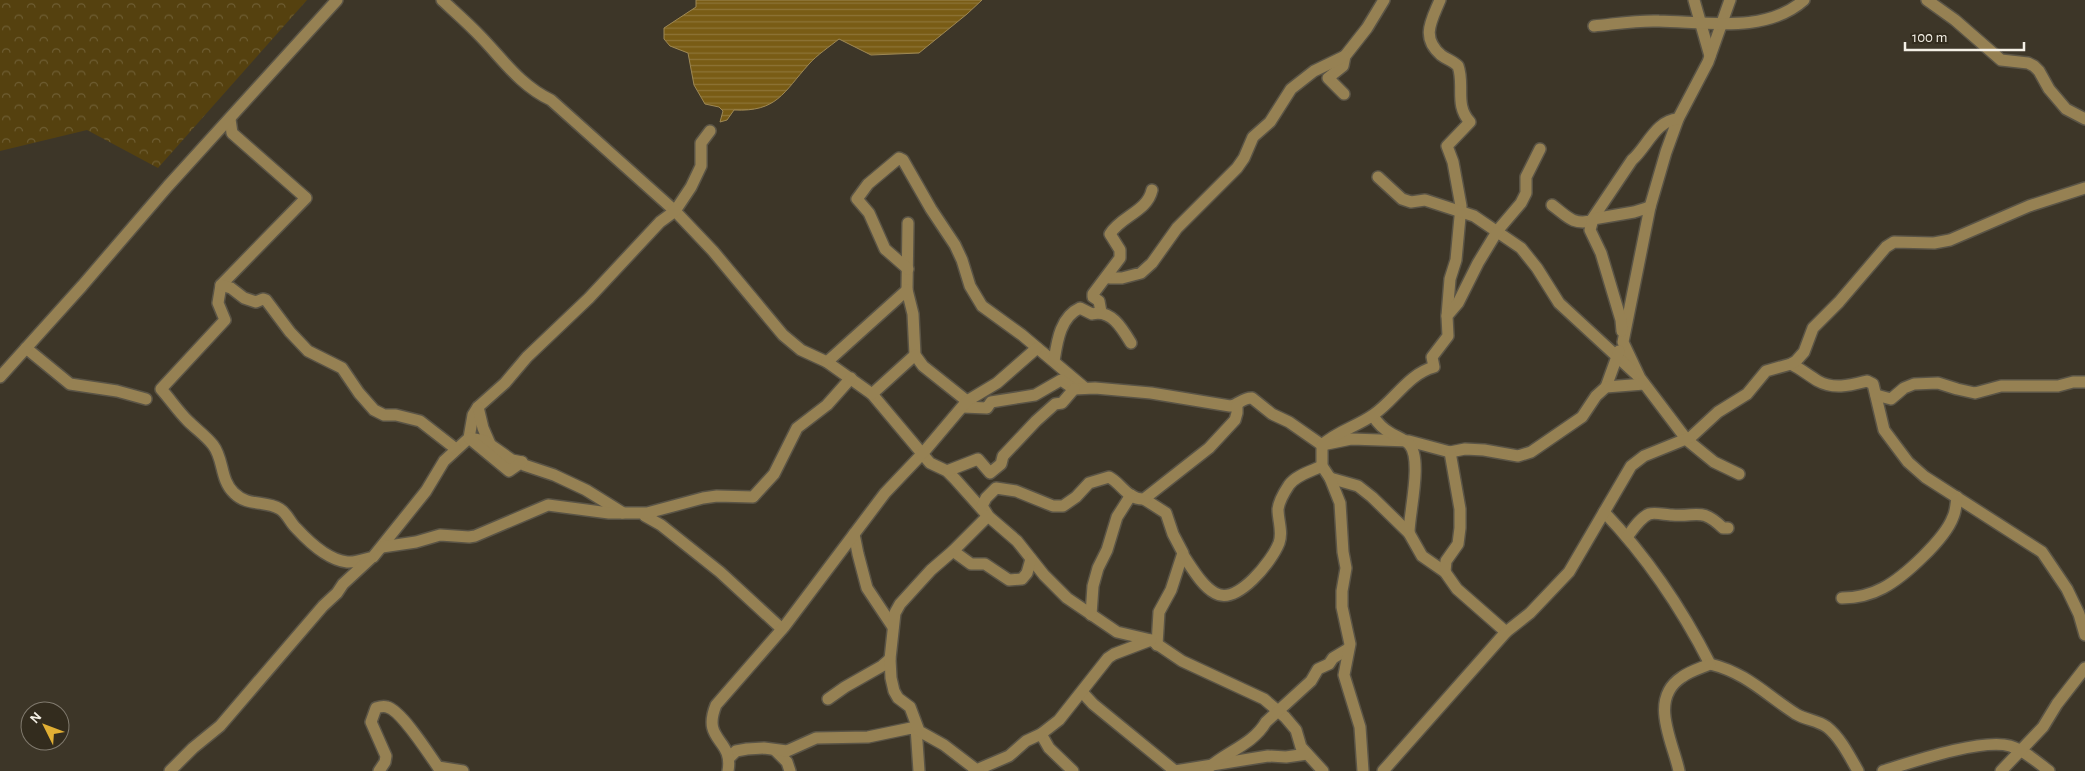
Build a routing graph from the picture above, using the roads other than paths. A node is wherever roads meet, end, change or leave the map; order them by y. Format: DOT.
graph roads {
  1 [pos="337,0"];
  2 [pos="442,0"];
  3 [pos="1384,0"];
  4 [pos="1440,0"];
  5 [pos="1694,0"];
  6 [pos="1730,0"];
  7 [pos="1804,0"];
  8 [pos="1927,0"];
  9 [pos="1701,23"];
  10 [pos="1722,24"];
  11 [pos="1594,26"];
  12 [pos="1345,56"];
  13 [pos="1710,56"];
  14 [pos="1344,94"];
  15 [pos="230,119"];
  16 [pos="1678,119"];
  17 [pos="2085,119"];
  18 [pos="710,131"];
  19 [pos="1540,149"];
  20 [pos="1378,177"];
  21 [pos="2085,188"];
  22 [pos="1152,190"];
  23 [pos="1552,205"];
  24 [pos="1650,207"];
  25 [pos="1460,210"];
  26 [pos="675,211"];
  27 [pos="1592,219"];
  28 [pos="908,222"];
  29 [pos="1497,233"];
  30 [pos="908,269"];
  31 [pos="1108,276"];
  32 [pos="221,285"];
  33 [pos="907,290"];
  34 [pos="1101,312"];
  35 [pos="1447,316"];
  36 [pos="1623,342"];
  37 [pos="1131,343"];
  38 [pos="26,348"];
  39 [pos="1037,348"];
  40 [pos="915,355"];
  41 [pos="1617,358"];
  42 [pos="1054,361"];
  43 [pos="827,362"];
  44 [pos="1791,364"];
  45 [pos="0,377"];
  46 [pos="851,378"];
  47 [pos="1642,381"];
  48 [pos="2085,382"];
  49 [pos="1606,387"];
  50 [pos="1080,389"];
  51 [pos="872,394"];
  52 [pos="1876,395"];
  53 [pos="146,399"];
  54 [pos="965,404"];
  55 [pos="1237,405"];
  56 [pos="478,407"];
  57 [pos="1372,416"];
  58 [pos="469,438"];
  59 [pos="1687,440"];
  60 [pos="1405,441"];
  61 [pos="490,444"];
  62 [pos="1322,445"];
  63 [pos="456,449"];
  64 [pos="1450,452"];
  65 [pos="923,453"];
  66 [pos="522,462"];
  67 [pos="1322,466"];
  68 [pos="947,471"];
  69 [pos="1739,474"];
  70 [pos="1330,478"];
  71 [pos="1131,495"];
  72 [pos="1957,497"];
  73 [pos="1144,499"];
  74 [pos="1604,512"];
  75 [pos="624,514"];
  76 [pos="645,516"];
  77 [pos="988,516"];
  78 [pos="1728,528"];
  79 [pos="1409,533"];
  80 [pos="854,534"];
  81 [pos="1627,537"];
  82 [pos="382,547"];
  83 [pos="953,551"];
  84 [pos="1183,556"];
  85 [pos="371,558"];
  86 [pos="1031,559"];
  87 [pos="1445,572"];
  88 [pos="1842,598"];
  89 [pos="1091,615"];
  90 [pos="893,627"];
  91 [pos="782,629"];
  92 [pos="1506,632"];
  93 [pos="2085,636"];
  94 [pos="1154,642"];
  95 [pos="1348,649"];
  96 [pos="890,659"];
  97 [pos="1710,664"];
  98 [pos="2085,668"];
  99 [pos="1082,692"];
  100 [pos="828,699"];
  101 [pos="1278,711"];
  102 [pos="916,727"];
  103 [pos="1041,734"];
  104 [pos="775,750"];
  105 [pos="2020,751"];
  106 [pos="1307,754"];
  107 [pos="730,757"];
  108 [pos="1208,768"];
  109 [pos="170,771"];
  110 [pos="379,771"];
  111 [pos="463,771"];
  112 [pos="728,771"];
  113 [pos="790,771"];
  114 [pos="919,771"];
  115 [pos="976,771"];
  116 [pos="1072,771"];
  117 [pos="1175,771"];
  118 [pos="1323,771"];
  119 [pos="1364,771"];
  120 [pos="1383,771"];
  121 [pos="1679,771"];
  122 [pos="1858,771"];
  123 [pos="1883,771"];
  124 [pos="2001,771"];
  125 [pos="2049,771"];
  1 -- 15 [label="street"];
  2 -- 26 [label="street"];
  3 -- 12 [label="street"];
  4 -- 25 [label="street"];
  5 -- 9 [label="street"];
  6 -- 10 [label="street"];
  7 -- 10 [label="street"];
  8 -- 17 [label="street"];
  9 -- 10 [label="street"];
  9 -- 11 [label="street"];
  9 -- 13 [label="street"];
  10 -- 13 [label="street"];
  12 -- 14 [label="street"];
  12 -- 31 [label="street"];
  13 -- 16 [label="street"];
  15 -- 32 [label="street"];
  15 -- 38 [label="street"];
  16 -- 24 [label="street"];
  16 -- 27 [label="street"];
  18 -- 26 [label="street"];
  19 -- 29 [label="street"];
  20 -- 25 [label="street"];
  21 -- 44 [label="street"];
  22 -- 31 [label="street"];
  23 -- 27 [label="street"];
  24 -- 27 [label="street"];
  24 -- 36 [label="street"];
  25 -- 29 [label="street"];
  25 -- 35 [label="street"];
  26 -- 43 [label="street"];
  26 -- 56 [label="street"];
  27 -- 36 [label="street"];
  28 -- 30 [label="street"];
  29 -- 35 [label="street"];
  29 -- 41 [label="street"];
  30 -- 33 [label="street"];
  30 -- 39 [label="street"];
  31 -- 34 [label="street"];
  32 -- 63 [label="street"];
  32 -- 85 [label="street"];
  33 -- 40 [label="street"];
  33 -- 43 [label="street"];
  34 -- 37 [label="street"];
  34 -- 42 [label="street"];
  35 -- 57 [label="street"];
  36 -- 41 [label="street"];
  36 -- 47 [label="street"];
  38 -- 45 [label="street"];
  38 -- 53 [label="street"];
  39 -- 42 [label="street"];
  39 -- 54 [label="street"];
  40 -- 51 [label="street"];
  40 -- 54 [label="street"];
  41 -- 47 [label="street"];
  41 -- 49 [label="street"];
  42 -- 50 [label="street"];
  43 -- 46 [label="street"];
  44 -- 52 [label="street"];
  44 -- 59 [label="street"];
  46 -- 51 [label="street"];
  46 -- 75 [label="street"];
  47 -- 49 [label="street"];
  47 -- 59 [label="street"];
  48 -- 52 [label="street"];
  49 -- 64 [label="street"];
  50 -- 54 [label="street"];
  50 -- 55 [label="street"];
  50 -- 68 [label="street"];
  51 -- 65 [label="street"];
  52 -- 72 [label="street"];
  54 -- 65 [label="street"];
  55 -- 62 [label="street"];
  55 -- 73 [label="street"];
  56 -- 58 [label="street"];
  56 -- 61 [label="street"];
  57 -- 60 [label="street"];
  57 -- 62 [label="street"];
  58 -- 61 [label="street"];
  58 -- 63 [label="street"];
  58 -- 66 [label="street"];
  59 -- 69 [label="street"];
  59 -- 74 [label="street"];
  60 -- 62 [label="street"];
  60 -- 64 [label="street"];
  60 -- 79 [label="street"];
  61 -- 66 [label="street"];
  62 -- 67 [label="street"];
  63 -- 82 [label="street"];
  64 -- 87 [label="street"];
  65 -- 68 [label="street"];
  65 -- 80 [label="street"];
  66 -- 75 [label="street"];
  67 -- 70 [label="street"];
  67 -- 84 [label="street"];
  68 -- 77 [label="street"];
  70 -- 79 [label="street"];
  70 -- 95 [label="street"];
  71 -- 73 [label="street"];
  71 -- 77 [label="street"];
  71 -- 89 [label="street"];
  72 -- 88 [label="street"];
  72 -- 93 [label="street"];
  73 -- 84 [label="street"];
  74 -- 81 [label="street"];
  74 -- 92 [label="street"];
  75 -- 82 [label="street"];
  76 -- 91 [label="street"];
  77 -- 83 [label="street"];
  77 -- 86 [label="street"];
  78 -- 81 [label="street"];
  79 -- 87 [label="street"];
  80 -- 90 [label="street"];
  80 -- 91 [label="street"];
  81 -- 97 [label="street"];
  82 -- 85 [label="street"];
  83 -- 86 [label="street"];
  83 -- 90 [label="street"];
  84 -- 94 [label="street"];
  85 -- 109 [label="street"];
  86 -- 89 [label="street"];
  87 -- 92 [label="street"];
  89 -- 94 [label="street"];
  90 -- 96 [label="street"];
  91 -- 107 [label="street"];
  92 -- 120 [label="street"];
  94 -- 99 [label="street"];
  94 -- 101 [label="street"];
  95 -- 101 [label="street"];
  95 -- 119 [label="street"];
  96 -- 100 [label="street"];
  96 -- 102 [label="street"];
  97 -- 121 [label="street"];
  97 -- 122 [label="street"];
  98 -- 105 [label="street"];
  99 -- 103 [label="street"];
  99 -- 117 [label="street"];
  101 -- 106 [label="street"];
  101 -- 108 [label="street"];
  102 -- 104 [label="street"];
  102 -- 114 [label="street"];
  102 -- 115 [label="street"];
  103 -- 115 [label="street"];
  103 -- 116 [label="street"];
  104 -- 107 [label="street"];
  104 -- 113 [label="street"];
  105 -- 123 [label="street"];
  105 -- 124 [label="street"];
  105 -- 125 [label="street"];
  106 -- 108 [label="street"];
  106 -- 118 [label="street"];
  107 -- 112 [label="street"];
  108 -- 117 [label="street"];
  110 -- 111 [label="street"];
}
